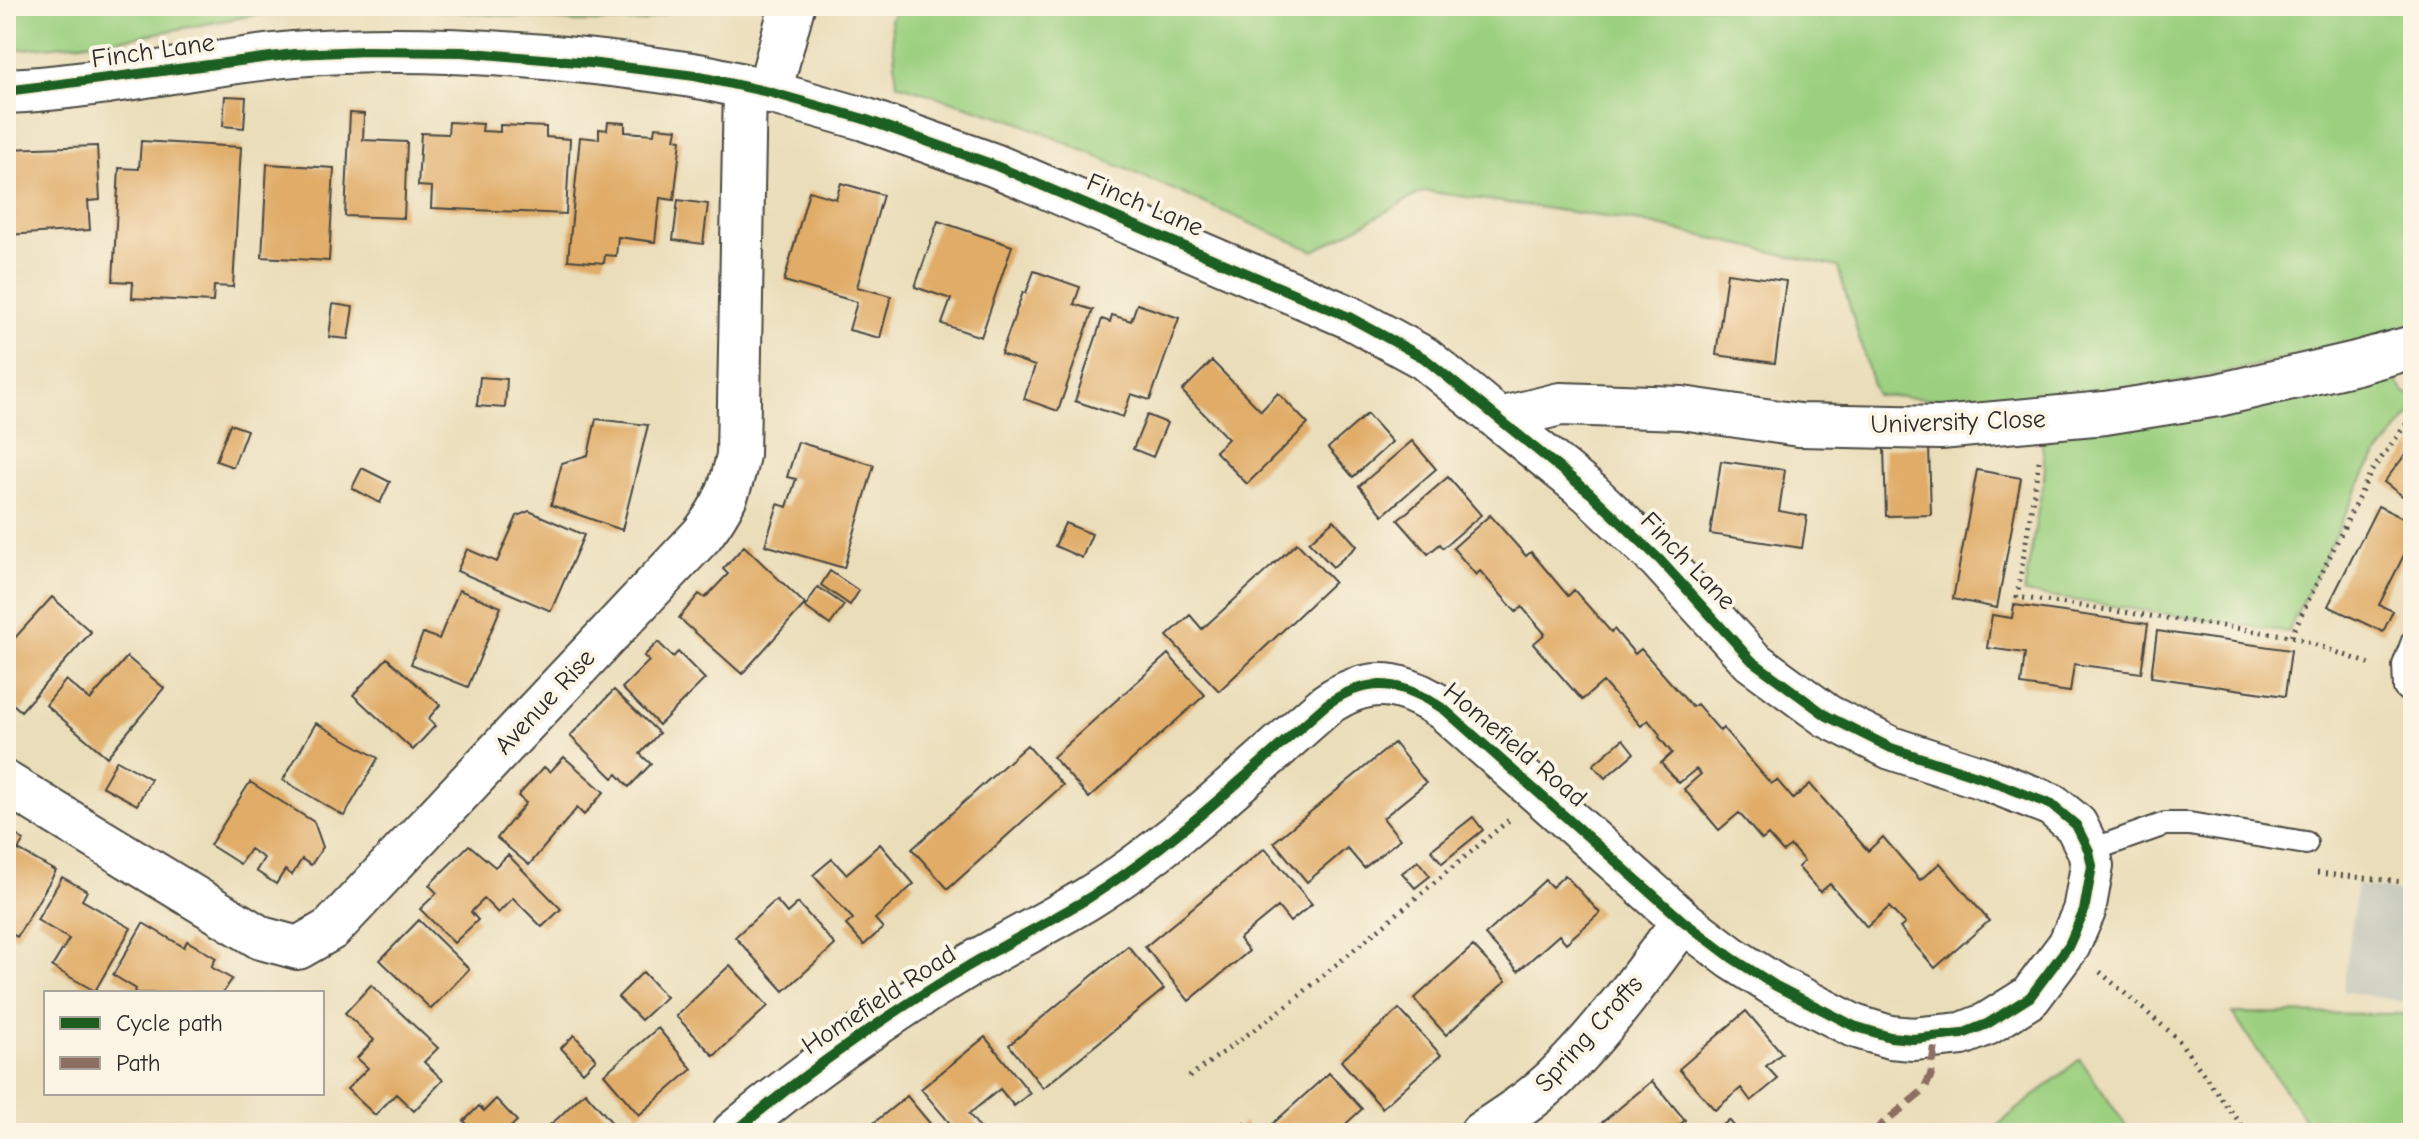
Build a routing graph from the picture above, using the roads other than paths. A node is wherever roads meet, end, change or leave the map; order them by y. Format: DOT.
graph roads {
  1 [pos="792,6"];
  2 [pos="757,90"];
  3 [pos="6,91"];
  4 [pos="2413,347"];
  5 [pos="1499,419"];
  6 [pos="2413,641"];
  7 [pos="2409,686"];
  8 [pos="6,783"];
  9 [pos="2306,843"];
  10 [pos="2089,851"];
  11 [pos="1683,921"];
  12 [pos="733,1133"];
  13 [pos="1481,1133"];
  1 -- 2 [label="street"];
  2 -- 3 [label="street, Finch Lane"];
  2 -- 5 [label="street, Finch Lane"];
  2 -- 8 [label="street, Avenue Rise"];
  4 -- 5 [label="street, University Close"];
  5 -- 10 [label="street, Finch Lane"];
  6 -- 7 [label="lane"];
  9 -- 10 [label="lane"];
  10 -- 11 [label="street, Homefield Road"];
  11 -- 12 [label="street, Homefield Road"];
  11 -- 13 [label="street, Spring Crofts"];
}
